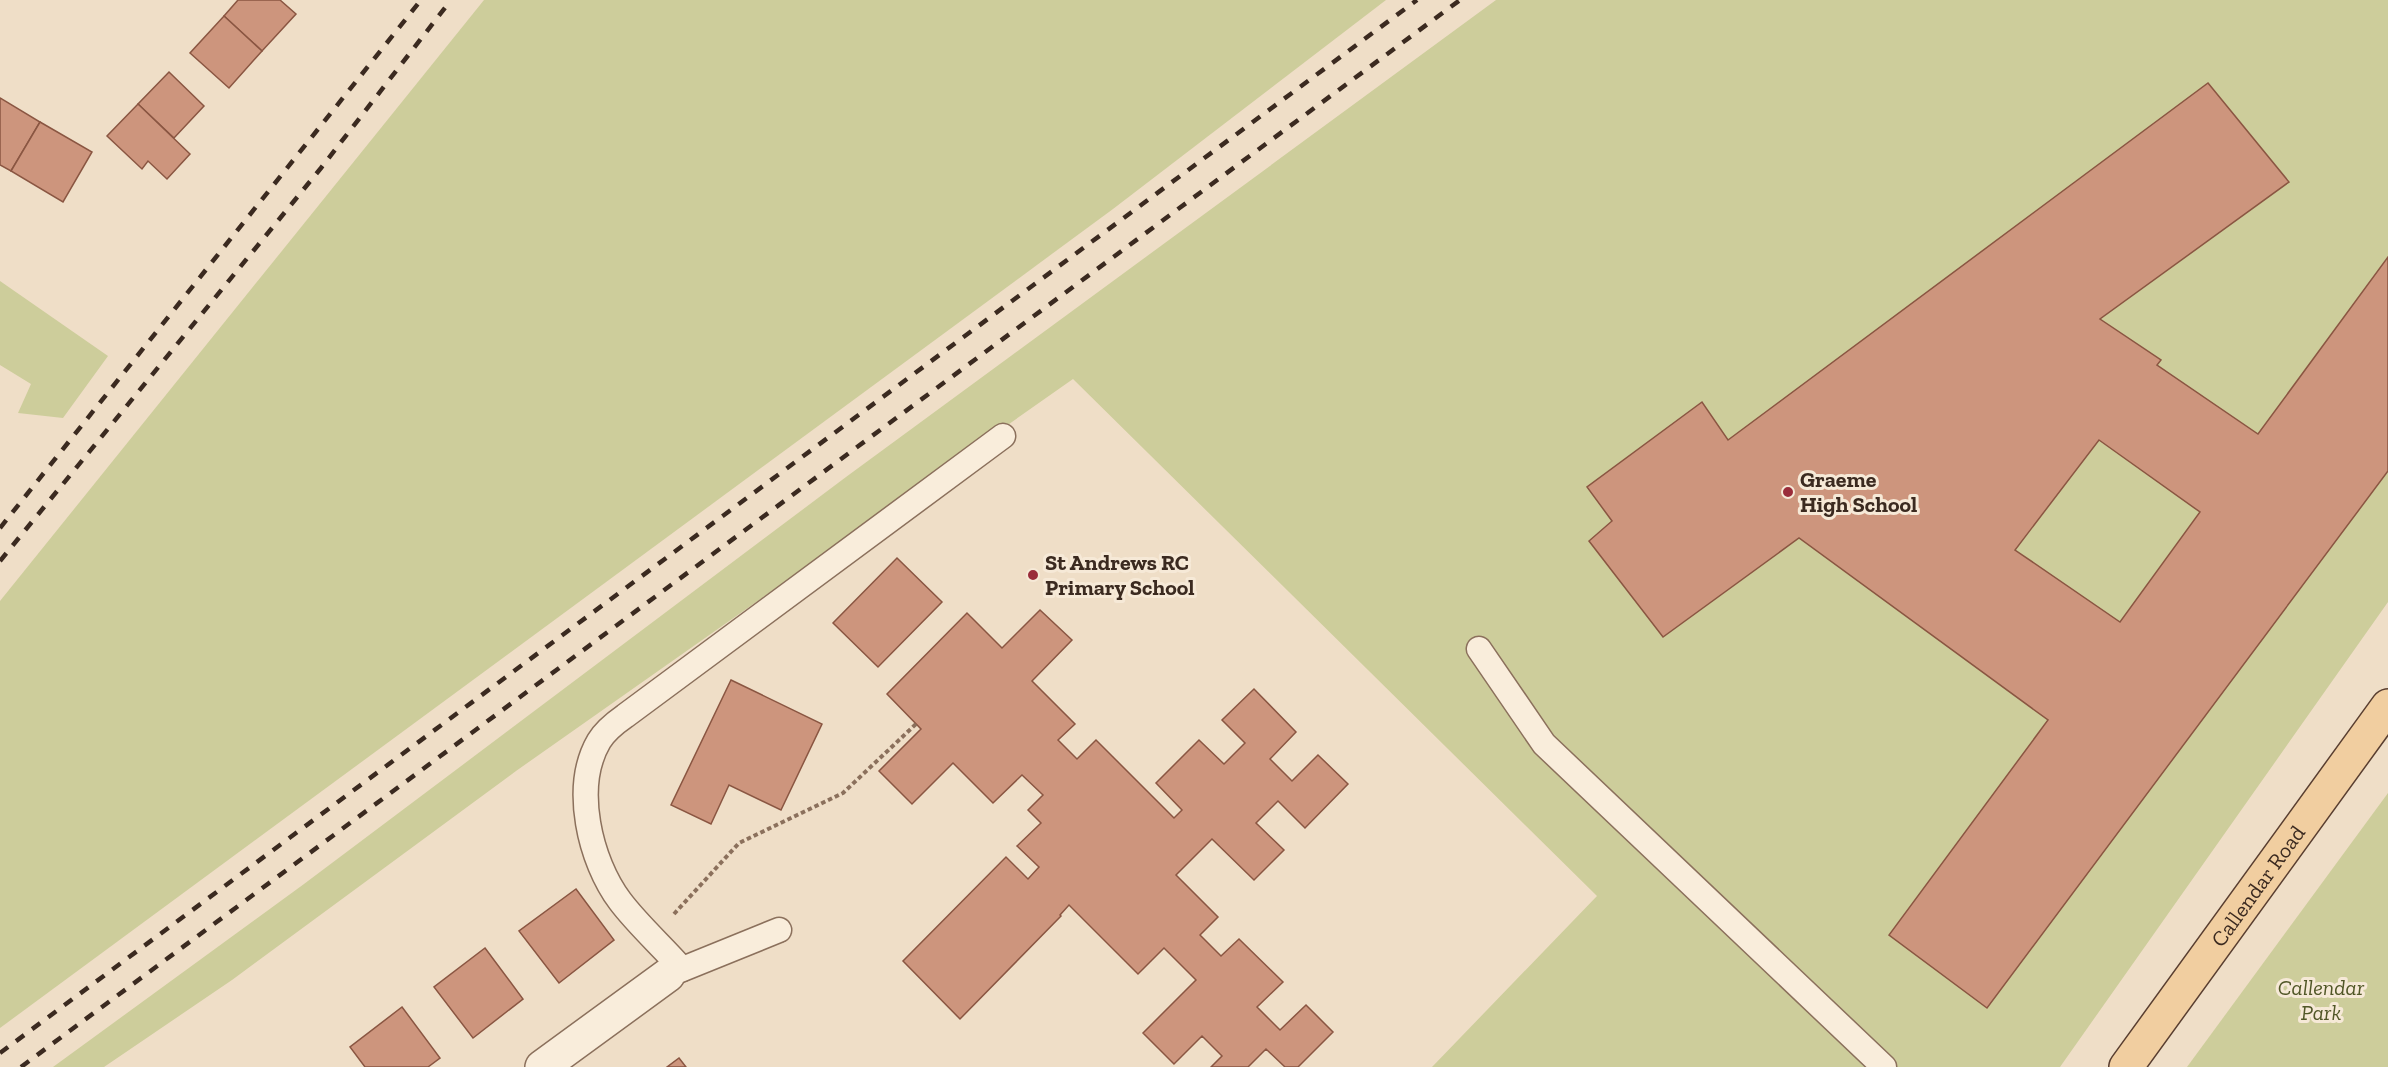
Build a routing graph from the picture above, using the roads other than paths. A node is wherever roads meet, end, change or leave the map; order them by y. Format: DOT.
graph roads {
  1 [pos="1003,436"];
  2 [pos="1479,649"];
  3 [pos="2388,706"];
  4 [pos="779,930"];
  5 [pos="675,972"];
  6 [pos="542,1067"];
  7 [pos="1884,1067"];
  8 [pos="2126,1067"];
  1 -- 5 [label="lane"];
  2 -- 7 [label="lane"];
  3 -- 8 [label="main road, Callendar Road"];
  4 -- 5 [label="lane"];
  5 -- 6 [label="street"];
}
